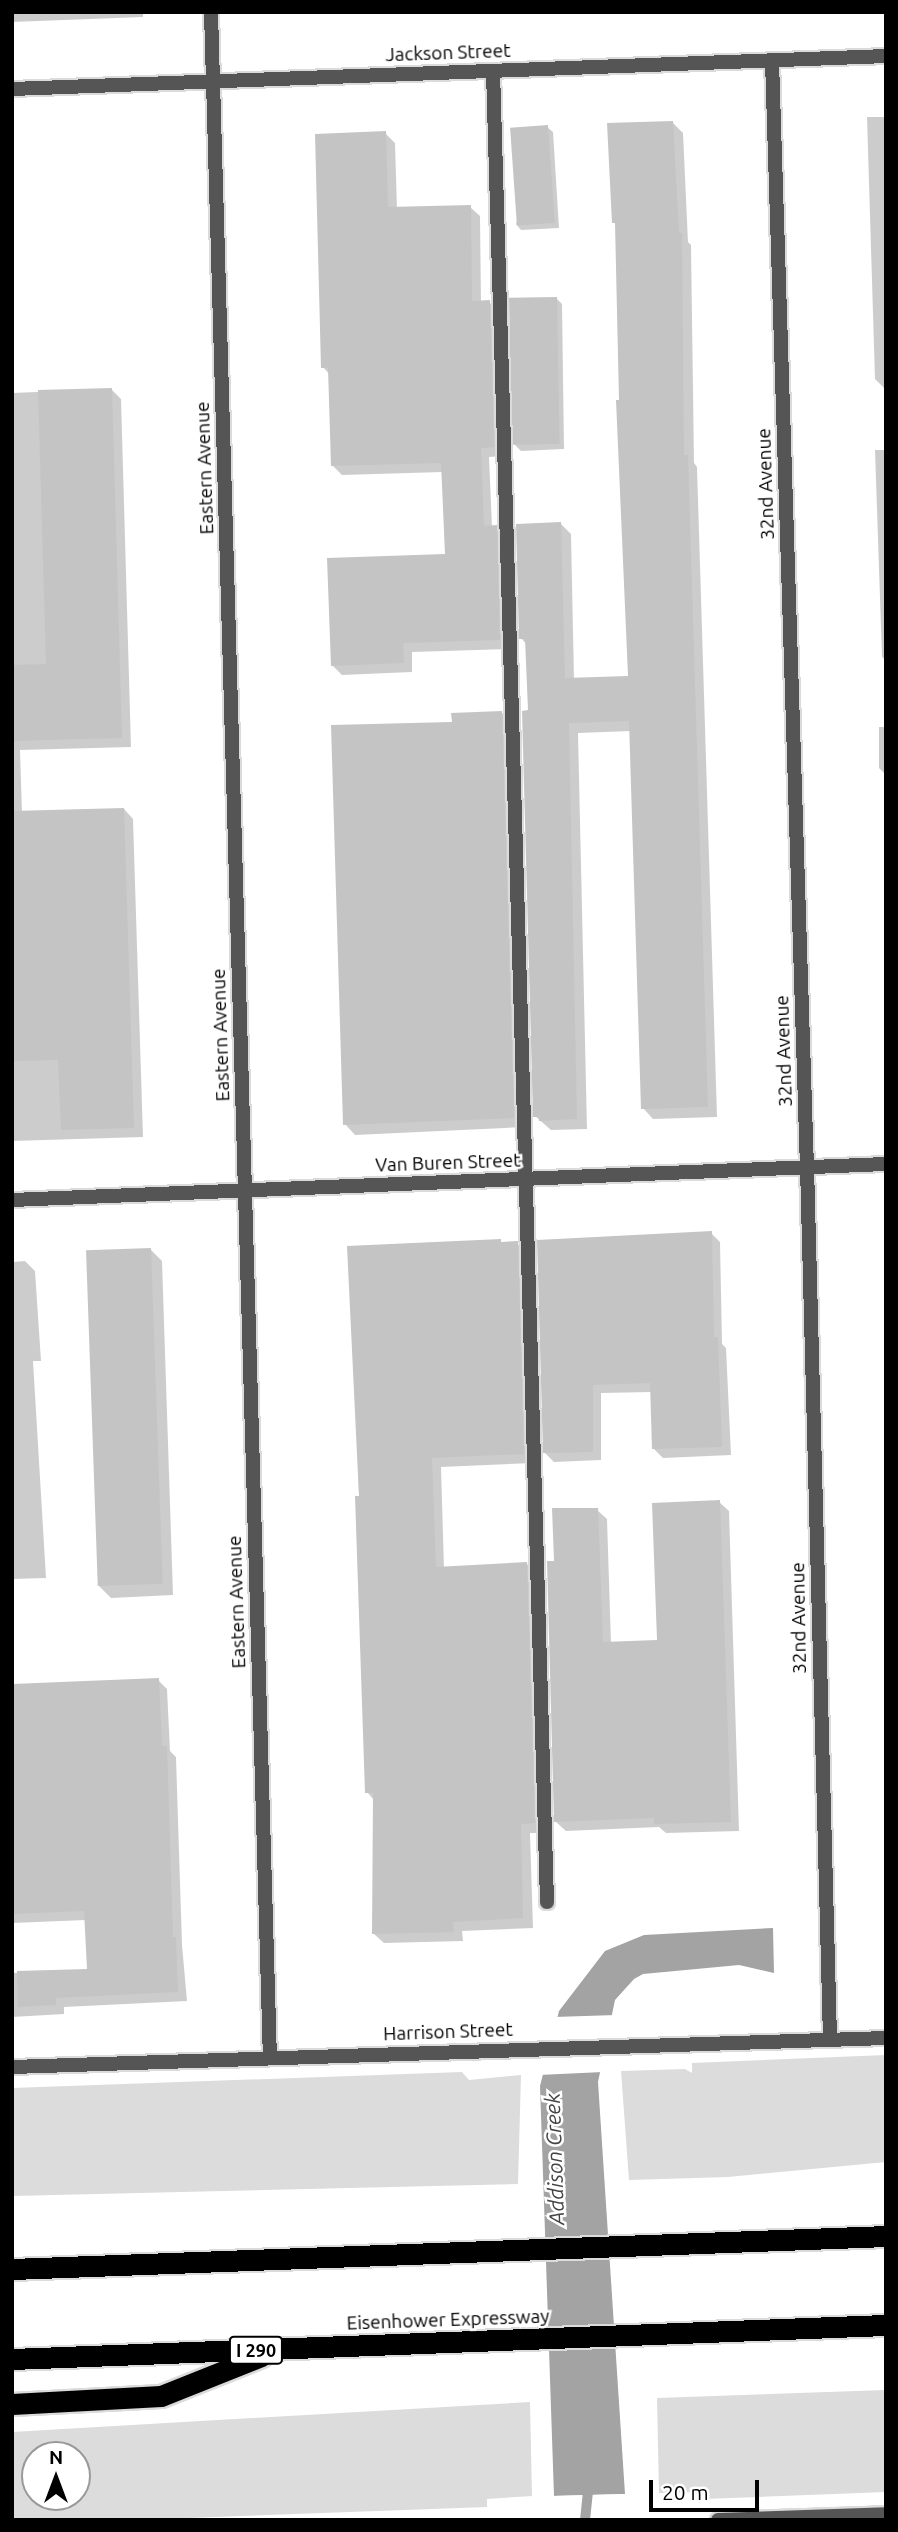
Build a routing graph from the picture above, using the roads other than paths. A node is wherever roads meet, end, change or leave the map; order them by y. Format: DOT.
graph roads {
  1 [pos="211,12"];
  2 [pos="886,56"];
  3 [pos="772,61"];
  4 [pos="493,71"];
  5 [pos="213,81"];
  6 [pos="12,89"];
  7 [pos="886,1164"];
  8 [pos="807,1166"];
  9 [pos="525,1179"];
  10 [pos="244,1191"];
  11 [pos="12,1200"];
  12 [pos="547,1902"];
  13 [pos="886,2038"];
  14 [pos="830,2040"];
  15 [pos="270,2057"];
  16 [pos="12,2067"];
  17 [pos="886,2236"];
  18 [pos="12,2269"];
  19 [pos="886,2325"];
  20 [pos="277,2350"];
  21 [pos="12,2359"];
  22 [pos="12,2404"];
  23 [pos="886,2514"];
  24 [pos="848,2518"];
  25 [pos="719,2520"];
  1 -- 5 [label="street, Eastern Avenue"];
  2 -- 3 [label="street, Jackson Street"];
  3 -- 4 [label="street, Jackson Street"];
  3 -- 8 [label="street, 32nd Avenue"];
  4 -- 5 [label="street, Jackson Street"];
  4 -- 9 [label="street"];
  5 -- 6 [label="street, Jackson Street"];
  5 -- 10 [label="street, Eastern Avenue"];
  7 -- 8 [label="street, Van Buren Street"];
  8 -- 9 [label="street, Van Buren Street"];
  8 -- 14 [label="street, 32nd Avenue"];
  9 -- 10 [label="street, Van Buren Street"];
  9 -- 12 [label="street"];
  10 -- 11 [label="street, Van Buren Street"];
  10 -- 15 [label="street, Eastern Avenue"];
  13 -- 14 [label="street, Harrison Street"];
  14 -- 15 [label="street, Harrison Street"];
  15 -- 16 [label="street, Harrison Street"];
  17 -- 18 [label="highway"];
  19 -- 20 [label="highway, Eisenhower Expressway / I 290"];
  20 -- 21 [label="highway, Eisenhower Expressway / I 290"];
  20 -- 22 [label="highway"];
  23 -- 24 [label="street"];
  24 -- 25 [label="street"];
}
